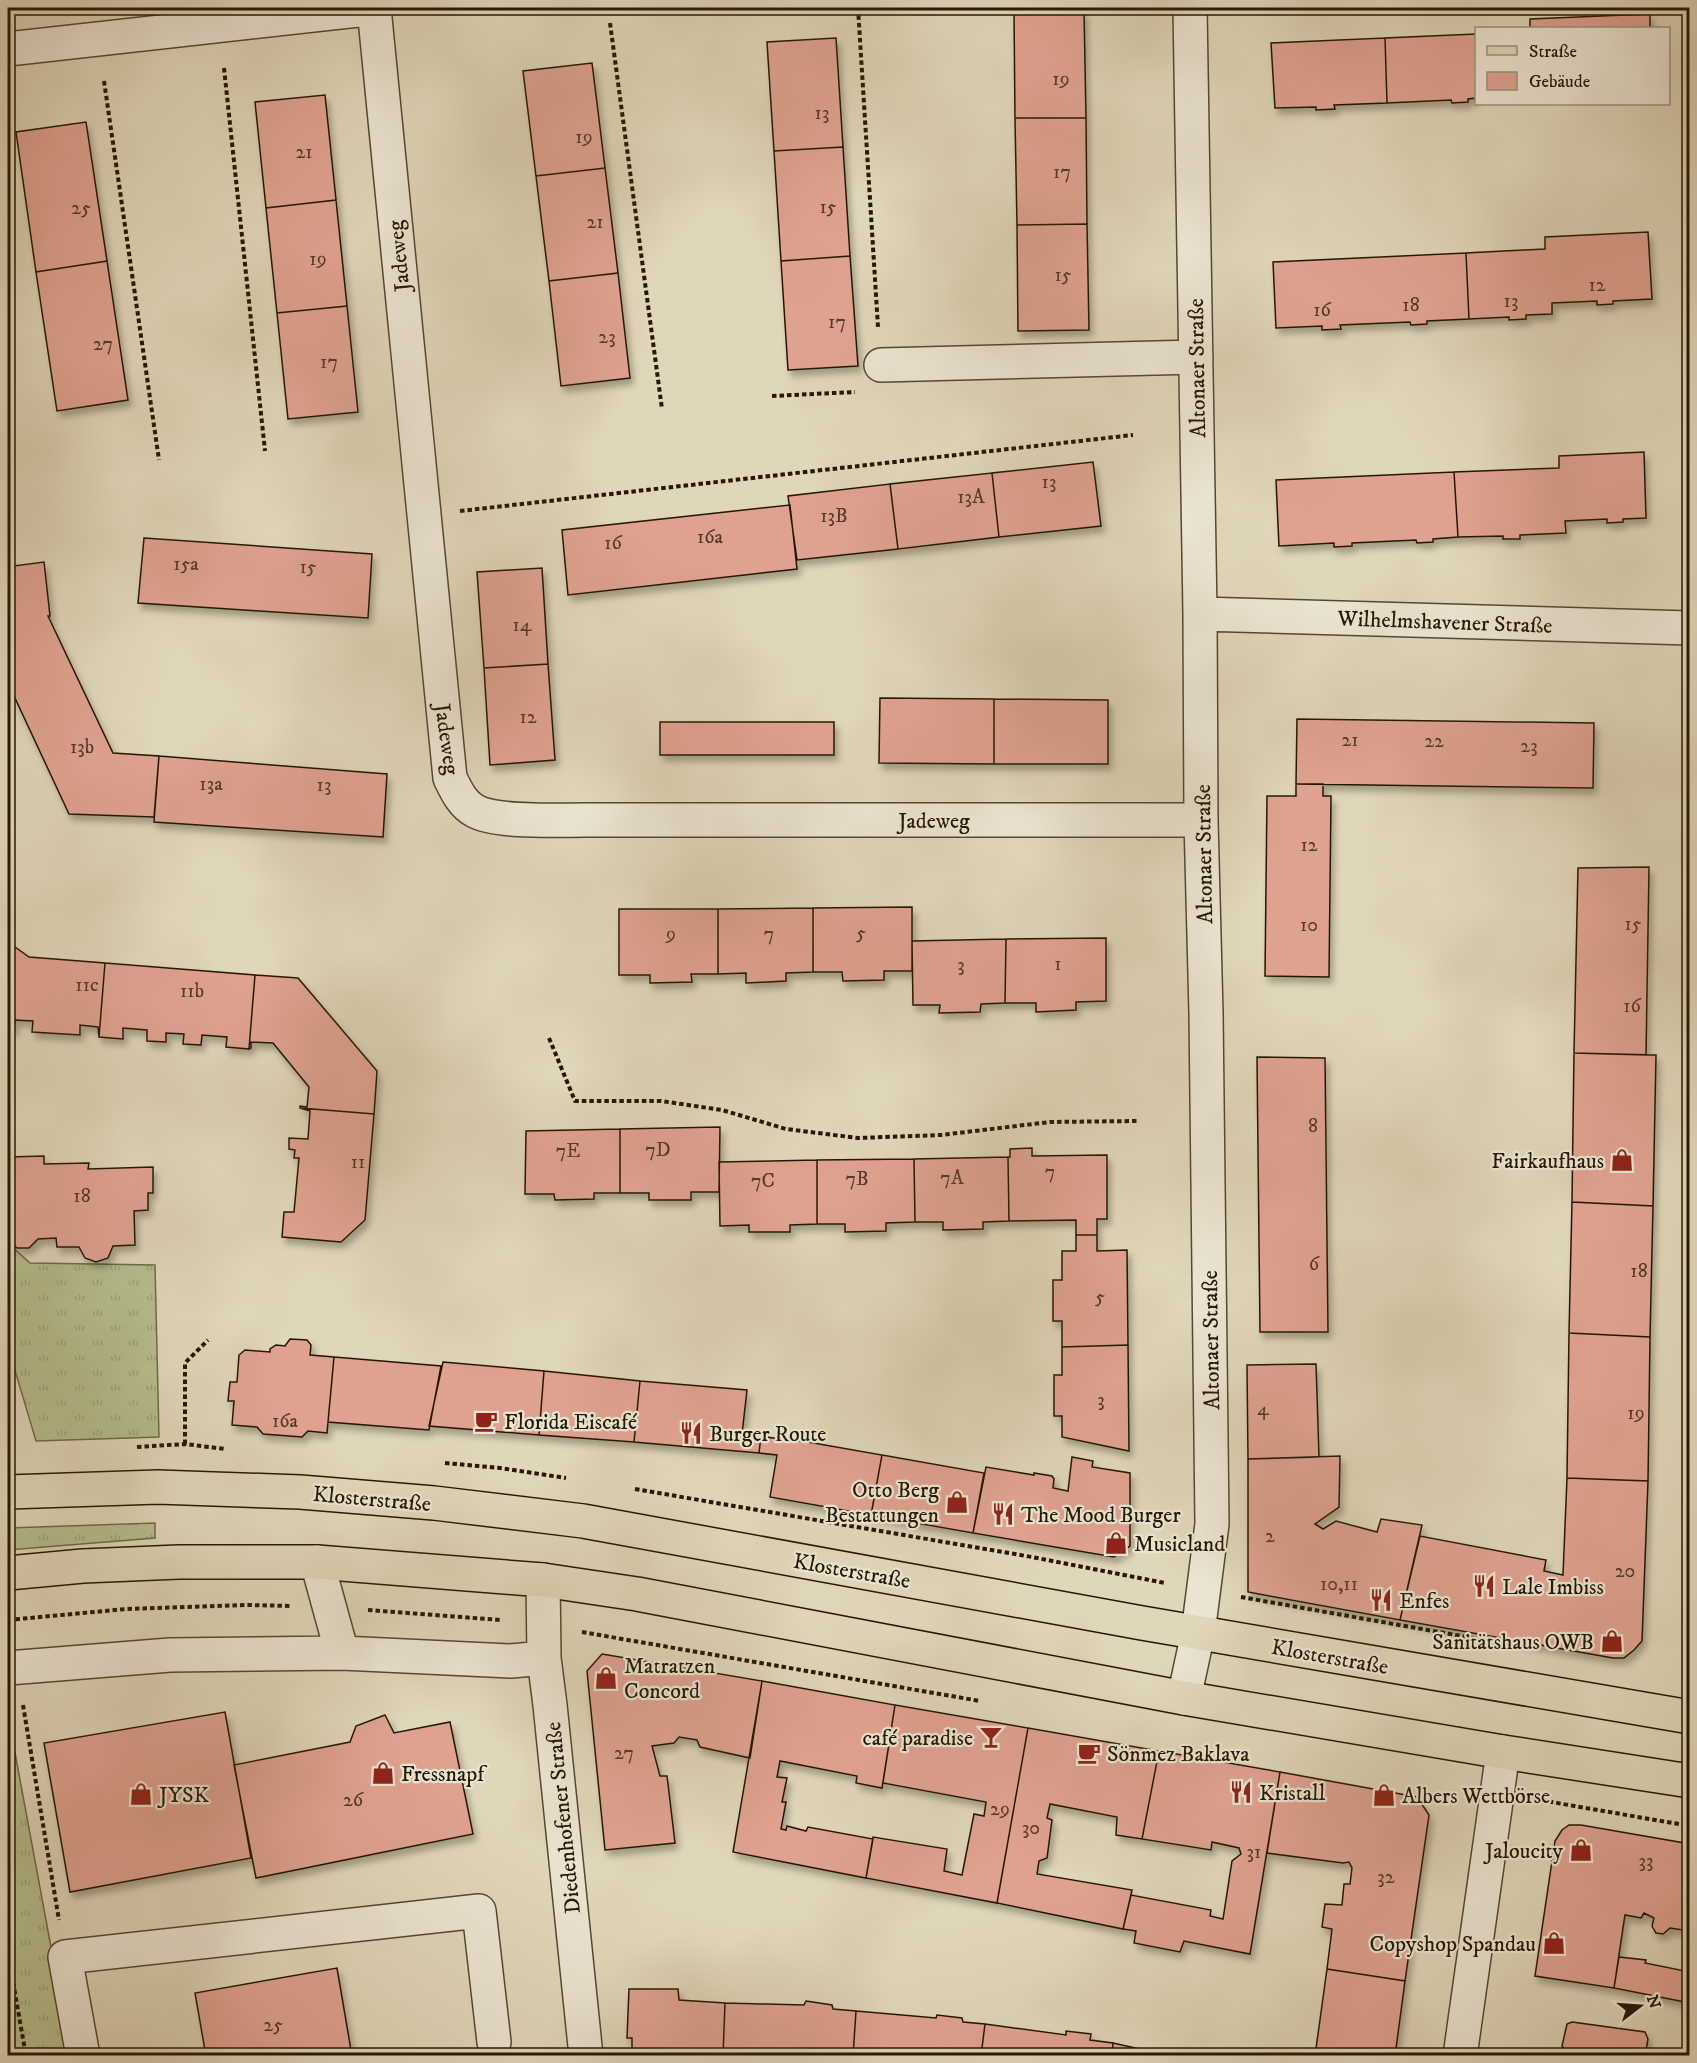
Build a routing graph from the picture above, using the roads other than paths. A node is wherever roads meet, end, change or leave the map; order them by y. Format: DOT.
graph roads {
  1 [pos="364,8"];
  2 [pos="1190,8"];
  3 [pos="8,49"];
  4 [pos="1196,357"];
  5 [pos="881,365"];
  6 [pos="1200,614"];
  7 [pos="1689,628"];
  8 [pos="1201,820"];
  9 [pos="8,1492"];
  10 [pos="318,1562"];
  11 [pos="8,1574"];
  12 [pos="543,1580"];
  13 [pos="1198,1633"];
  14 [pos="342,1653"];
  15 [pos="544,1658"];
  16 [pos="8,1668"];
  17 [pos="1184,1698"];
  18 [pos="1689,1717"];
  19 [pos="1503,1752"];
  20 [pos="1689,1782"];
  21 [pos="494,2043"];
  22 [pos="83,2055"];
  23 [pos="586,2055"];
  24 [pos="1460,2055"];
  1 -- 3 [label="street"];
  1 -- 8 [label="street, Jadeweg"];
  2 -- 4 [label="street, Altonaer Straße"];
  4 -- 5 [label="street"];
  4 -- 6 [label="street, Altonaer Straße"];
  6 -- 7 [label="street, Wilhelmshavener Straße"];
  6 -- 8 [label="street, Altonaer Straße"];
  8 -- 13 [label="street, Altonaer Straße"];
  9 -- 13 [label="main road, Klosterstraße"];
  10 -- 11 [label="main road"];
  10 -- 12 [label="main road"];
  10 -- 14 [label="street"];
  12 -- 15 [label="street, Diedenhofener Straße"];
  12 -- 17 [label="main road"];
  13 -- 17 [label="street, Altonaer Straße"];
  13 -- 18 [label="main road, Klosterstraße"];
  14 -- 15 [label="street"];
  14 -- 16 [label="street"];
  15 -- 23 [label="street, Diedenhofener Straße"];
  17 -- 19 [label="main road"];
  19 -- 20 [label="main road"];
  19 -- 24 [label="street"];
  21 -- 22 [label="street"];
}
